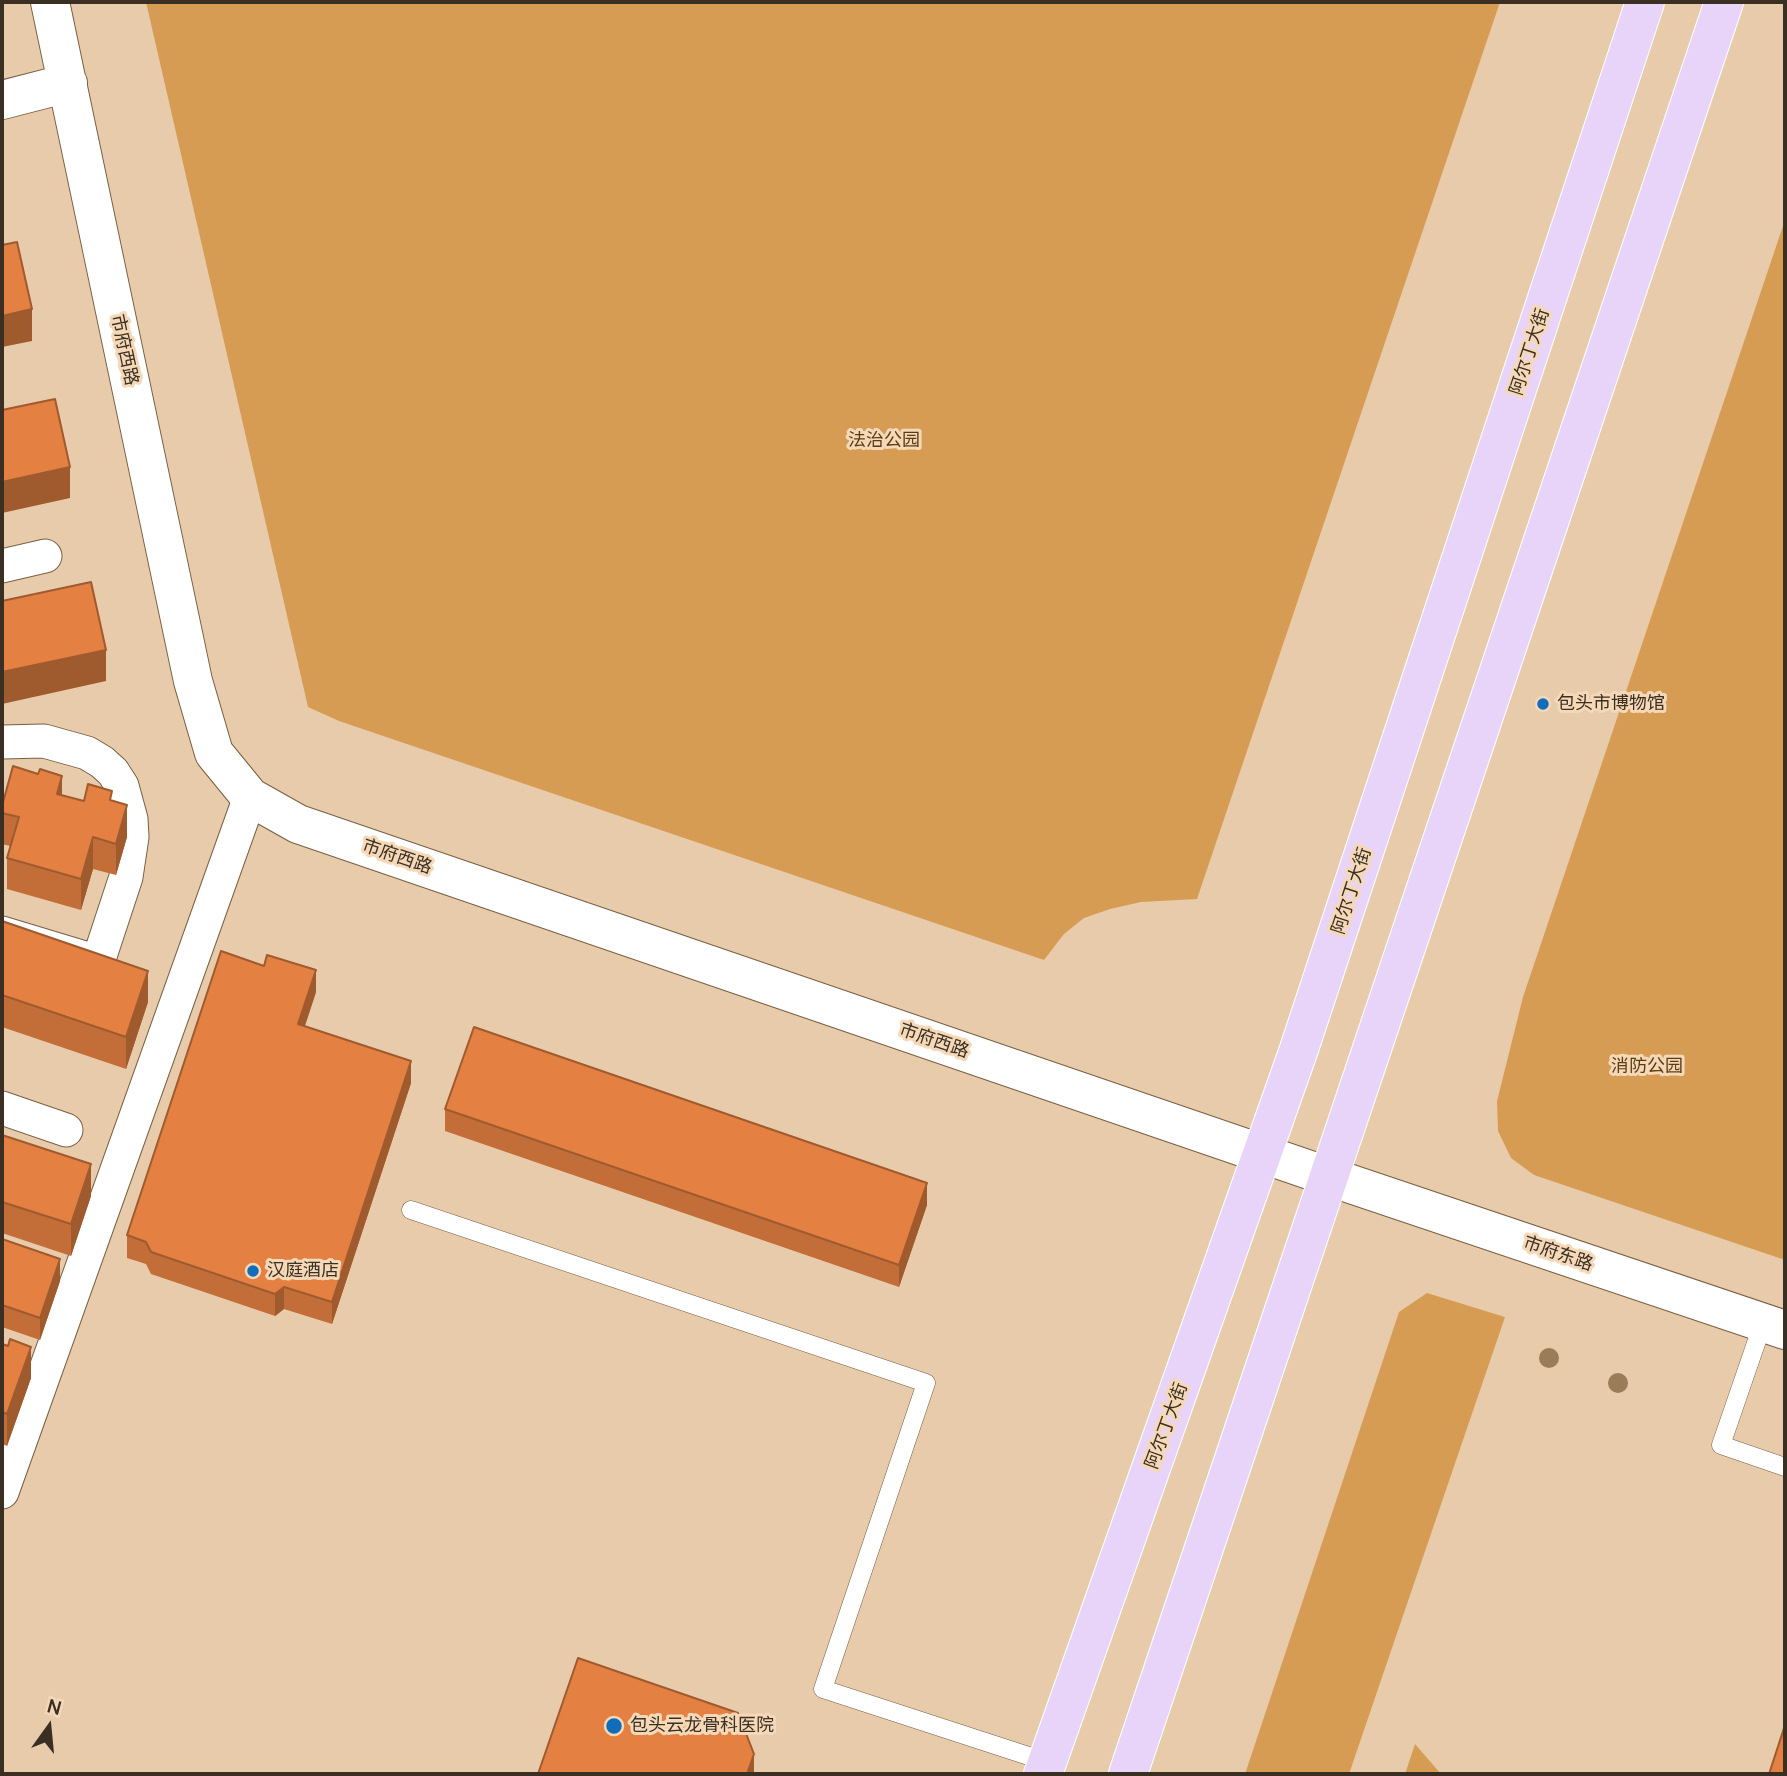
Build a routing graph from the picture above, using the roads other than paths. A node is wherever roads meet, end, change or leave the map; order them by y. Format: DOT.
graph roads {
  1 [pos="50,2"];
  2 [pos="1646,2"];
  3 [pos="1724,2"];
  4 [pos="68,83"];
  5 [pos="2,100"];
  6 [pos="46,556"];
  7 [pos="2,566"];
  8 [pos="2,742"];
  9 [pos="250,797"];
  10 [pos="2,933"];
  11 [pos="2,1108"];
  12 [pos="66,1130"];
  13 [pos="1263,1155"];
  14 [pos="1330,1177"];
  15 [pos="411,1210"];
  16 [pos="1774,1327"];
  17 [pos="1785,1467"];
  18 [pos="2,1492"];
  19 [pos="1045,1768"];
  20 [pos="1128,1774"];
  1 -- 4 [label="street, 市府西路"];
  2 -- 13 [label="main road, 阿尔丁大街"];
  3 -- 14 [label="main road"];
  4 -- 5 [label="street"];
  4 -- 9 [label="street, 市府西路"];
  6 -- 7 [label="street"];
  8 -- 10 [label="street"];
  9 -- 13 [label="street, 市府西路"];
  9 -- 18 [label="street"];
  11 -- 12 [label="street"];
  13 -- 14 [label="street, 市府西路"];
  13 -- 19 [label="main road, 阿尔丁大街"];
  14 -- 16 [label="street, 市府东路"];
  14 -- 20 [label="main road"];
  15 -- 19 [label="lane"];
  16 -- 17 [label="lane"];
}
